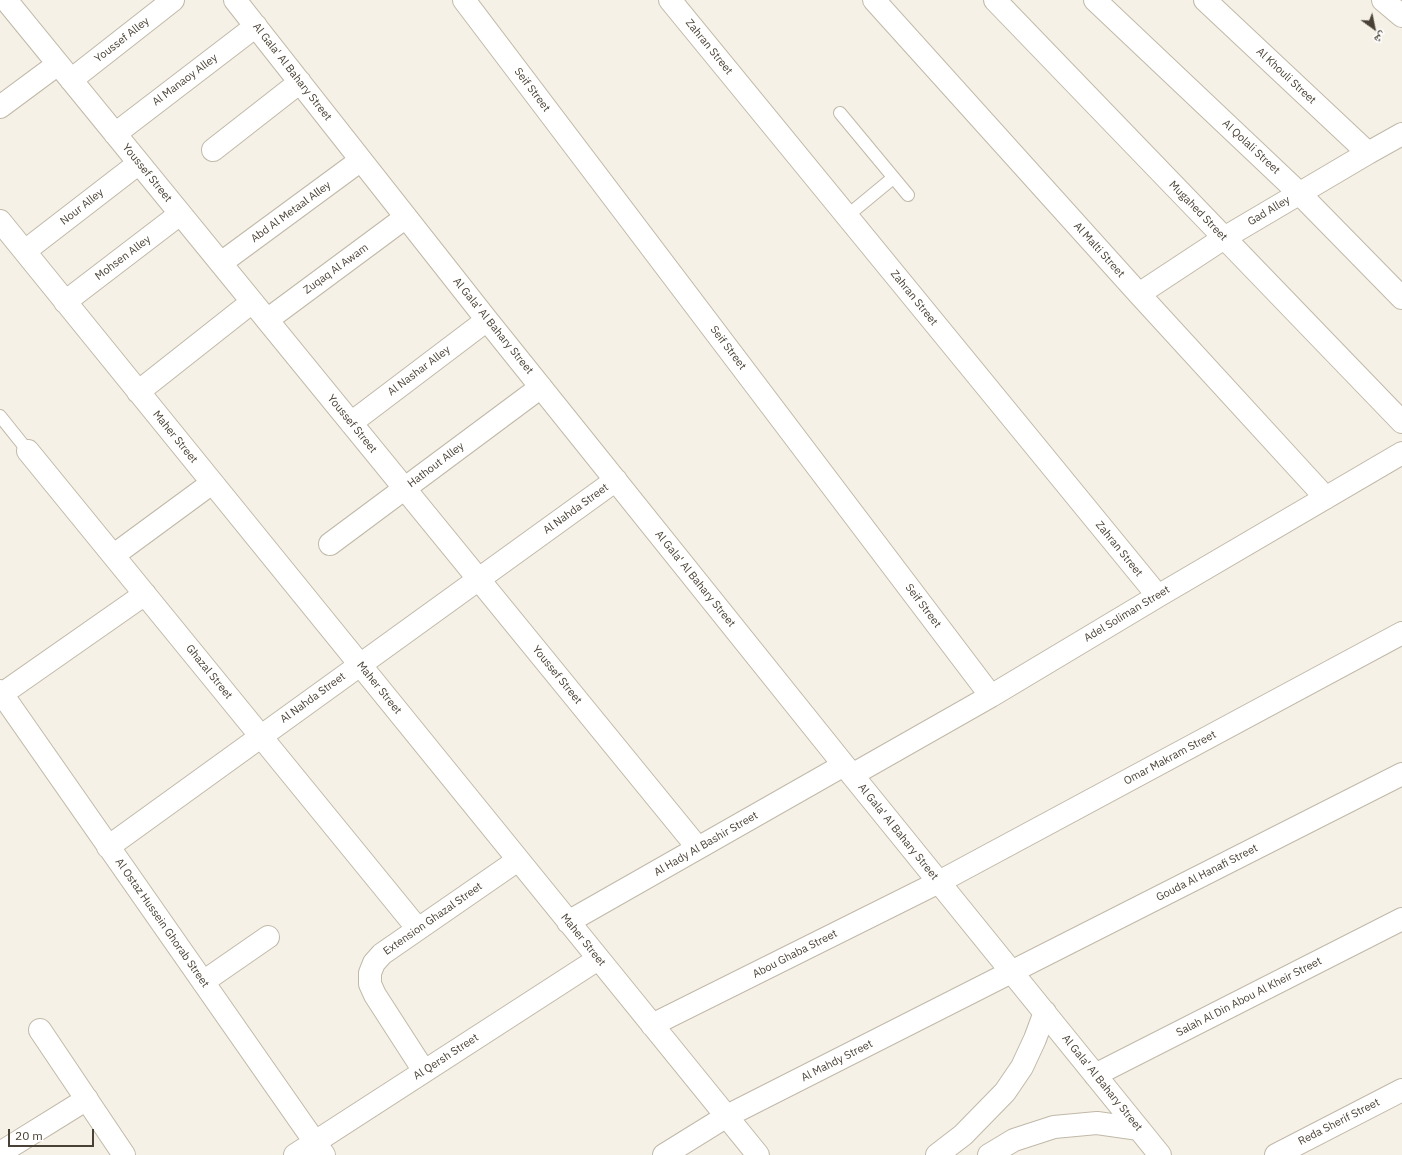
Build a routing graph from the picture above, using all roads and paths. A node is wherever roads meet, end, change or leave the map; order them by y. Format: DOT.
graph roads {
  1 [pos="6,0"];
  2 [pos="173,0"];
  3 [pos="235,0"];
  4 [pos="464,0"];
  5 [pos="670,0"];
  6 [pos="874,0"];
  7 [pos="995,0"];
  8 [pos="1095,0"];
  9 [pos="1205,0"];
  10 [pos="1383,0"];
  11 [pos="1402,16"];
  12 [pos="256,26"];
  13 [pos="65,72"];
  14 [pos="300,82"];
  15 [pos="0,107"];
  16 [pos="840,113"];
  17 [pos="115,134"];
  18 [pos="1402,134"];
  19 [pos="213,150"];
  20 [pos="1368,153"];
  21 [pos="361,160"];
  22 [pos="139,163"];
  23 [pos="893,178"];
  24 [pos="1299,193"];
  25 [pos="908,195"];
  26 [pos="180,214"];
  27 [pos="846,216"];
  28 [pos="406,217"];
  29 [pos="0,221"];
  30 [pos="1224,238"];
  31 [pos="25,251"];
  32 [pos="221,264"];
  33 [pos="1139,294"];
  34 [pos="1402,298"];
  35 [pos="65,302"];
  36 [pos="252,302"];
  37 [pos="267,320"];
  38 [pos="487,320"];
  39 [pos="541,387"];
  40 [pos="138,392"];
  41 [pos="0,416"];
  42 [pos="1402,422"];
  43 [pos="351,423"];
  44 [pos="28,451"];
  45 [pos="1402,453"];
  46 [pos="616,480"];
  47 [pos="212,483"];
  48 [pos="404,489"];
  49 [pos="1326,498"];
  50 [pos="330,544"];
  51 [pos="114,555"];
  52 [pos="479,579"];
  53 [pos="145,594"];
  54 [pos="1158,596"];
  55 [pos="1402,633"];
  56 [pos="360,665"];
  57 [pos="1,693"];
  58 [pos="991,696"];
  59 [pos="261,736"];
  60 [pos="848,770"];
  61 [pos="1402,774"];
  62 [pos="108,847"];
  63 [pos="698,848"];
  64 [pos="518,860"];
  65 [pos="939,882"];
  66 [pos="1402,919"];
  67 [pos="568,922"];
  68 [pos="418,929"];
  69 [pos="268,937"];
  70 [pos="598,959"];
  71 [pos="1012,972"];
  72 [pos="203,982"];
  73 [pos="1045,1012"];
  74 [pos="652,1025"];
  75 [pos="40,1030"];
  76 [pos="424,1071"];
  77 [pos="1095,1075"];
  78 [pos="1402,1090"];
  79 [pos="87,1099"];
  80 [pos="727,1116"];
  81 [pos="1139,1129"];
  82 [pos="320,1148"];
  83 [pos="0,1153"];
  84 [pos="124,1155"];
  85 [pos="294,1155"];
  86 [pos="664,1155"];
  87 [pos="758,1155"];
  88 [pos="937,1155"];
  89 [pos="989,1155"];
  90 [pos="1160,1155"];
  91 [pos="1276,1155"];
  1 -- 13 [label="street, Youssef Street"];
  2 -- 13 [label="street, Youssef Alley"];
  3 -- 12 [label="street, Al Gala' Al Bahary Street"];
  4 -- 58 [label="street, Seif Street"];
  5 -- 27 [label="street, Zahran Street"];
  6 -- 33 [label="street, Al Malti Street"];
  7 -- 30 [label="street, Mugahed Street"];
  8 -- 24 [label="street, Al Qolali Street"];
  9 -- 20 [label="street, Al Khouli Street"];
  10 -- 11 [label="street"];
  12 -- 14 [label="street, Al Gala' Al Bahary Street"];
  12 -- 17 [label="street, Al Manaoy Alley"];
  13 -- 15 [label="street, Youssef Alley"];
  13 -- 17 [label="street, Youssef Street"];
  14 -- 19 [label="street"];
  14 -- 21 [label="street, Al Gala' Al Bahary Street"];
  16 -- 23 [label="lane"];
  17 -- 22 [label="street, Youssef Street"];
  18 -- 20 [label="street, Gad Alley"];
  20 -- 24 [label="street, Gad Alley"];
  21 -- 28 [label="street, Al Gala' Al Bahary Street"];
  21 -- 32 [label="street, Abd Al Metaal Alley"];
  22 -- 26 [label="street, Youssef Street"];
  22 -- 31 [label="street, Nour Alley"];
  23 -- 25 [label="lane"];
  23 -- 27 [label="lane"];
  24 -- 30 [label="street, Gad Alley"];
  24 -- 34 [label="street, Al Qolali Street"];
  26 -- 32 [label="street, Youssef Street"];
  26 -- 35 [label="street, Mohsen Alley"];
  27 -- 54 [label="street, Zahran Street"];
  28 -- 37 [label="street, Zuqaq Al Awam"];
  28 -- 38 [label="street, Al Gala' Al Bahary Street"];
  29 -- 31 [label="street, Maher Street"];
  30 -- 33 [label="street, Gad Alley"];
  30 -- 42 [label="street, Mugahed Street"];
  31 -- 35 [label="street, Maher Street"];
  32 -- 36 [label="street, Youssef Street"];
  33 -- 49 [label="street, Al Malti Street"];
  35 -- 40 [label="street, Maher Street"];
  36 -- 37 [label="street, Youssef Street"];
  36 -- 40 [label="street"];
  37 -- 43 [label="street, Youssef Street"];
  38 -- 39 [label="street, Al Gala' Al Bahary Street"];
  38 -- 43 [label="street, Al Nashar Alley"];
  39 -- 46 [label="street, Al Gala' Al Bahary Street"];
  39 -- 48 [label="street, Hathout Alley"];
  40 -- 47 [label="street, Maher Street"];
  41 -- 44 [label="lane, Ghazal Street"];
  43 -- 48 [label="street, Youssef Street"];
  44 -- 51 [label="street, Ghazal Street"];
  45 -- 49 [label="street, Adel Soliman Street"];
  46 -- 52 [label="street, Al Nahda Street"];
  46 -- 60 [label="street, Al Gala' Al Bahary Street"];
  47 -- 51 [label="street"];
  47 -- 56 [label="street, Maher Street"];
  48 -- 50 [label="street, Hathout Alley"];
  48 -- 52 [label="street, Youssef Street"];
  49 -- 54 [label="street, Adel Soliman Street"];
  51 -- 53 [label="street, Ghazal Street"];
  52 -- 56 [label="street, Al Nahda Street"];
  52 -- 63 [label="street, Youssef Street"];
  53 -- 57 [label="street"];
  53 -- 59 [label="street, Ghazal Street"];
  54 -- 58 [label="street, Adel Soliman Street"];
  55 -- 65 [label="street, Omar Makram Street"];
  56 -- 59 [label="street, Al Nahda Street"];
  56 -- 64 [label="street, Maher Street"];
  57 -- 62 [label="street, Al Ostaz Hussein Ghorab Street"];
  58 -- 60 [label="street, Adel Soliman Street"];
  59 -- 62 [label="street, Al Nahda Street"];
  59 -- 68 [label="street, Ghazal Street"];
  60 -- 63 [label="street, Al Hady Al Bashir Street"];
  60 -- 65 [label="street, Al Gala' Al Bahary Street"];
  61 -- 71 [label="street, Gouda Al Hanafi Street"];
  62 -- 72 [label="street, Al Ostaz Hussein Ghorab Street"];
  63 -- 67 [label="street, Al Hady Al Bashir Street"];
  64 -- 67 [label="street, Maher Street"];
  64 -- 68 [label="street, Extension Ghazal Street"];
  65 -- 71 [label="street, Al Gala' Al Bahary Street"];
  65 -- 74 [label="street, Abou Ghaba Street"];
  66 -- 77 [label="street, Salah Al Din Abou Al Kheir Street"];
  67 -- 70 [label="street, Maher Street"];
  68 -- 76 [label="street, Extension Ghazal Street"];
  69 -- 72 [label="street"];
  70 -- 74 [label="street, Maher Street"];
  70 -- 76 [label="street, Al Qersh Street"];
  71 -- 73 [label="street, Al Gala' Al Bahary Street"];
  71 -- 80 [label="street, Al Mahdy Street"];
  72 -- 82 [label="street, Al Ostaz Hussein Ghorab Street"];
  73 -- 77 [label="street, Al Gala' Al Bahary Street"];
  73 -- 88 [label="street"];
  74 -- 80 [label="street, Maher Street"];
  75 -- 79 [label="street"];
  76 -- 82 [label="street, Al Qersh Street"];
  77 -- 81 [label="street, Al Gala' Al Bahary Street"];
  78 -- 91 [label="street, Reda Sherif Street"];
  79 -- 83 [label="street"];
  79 -- 84 [label="street"];
  80 -- 86 [label="street, Al Mahdy Street"];
  80 -- 87 [label="street, Maher Street"];
  81 -- 89 [label="street"];
  81 -- 90 [label="street, Al Gala' Al Bahary Street"];
  82 -- 85 [label="street, Al Qersh Street"];
}
